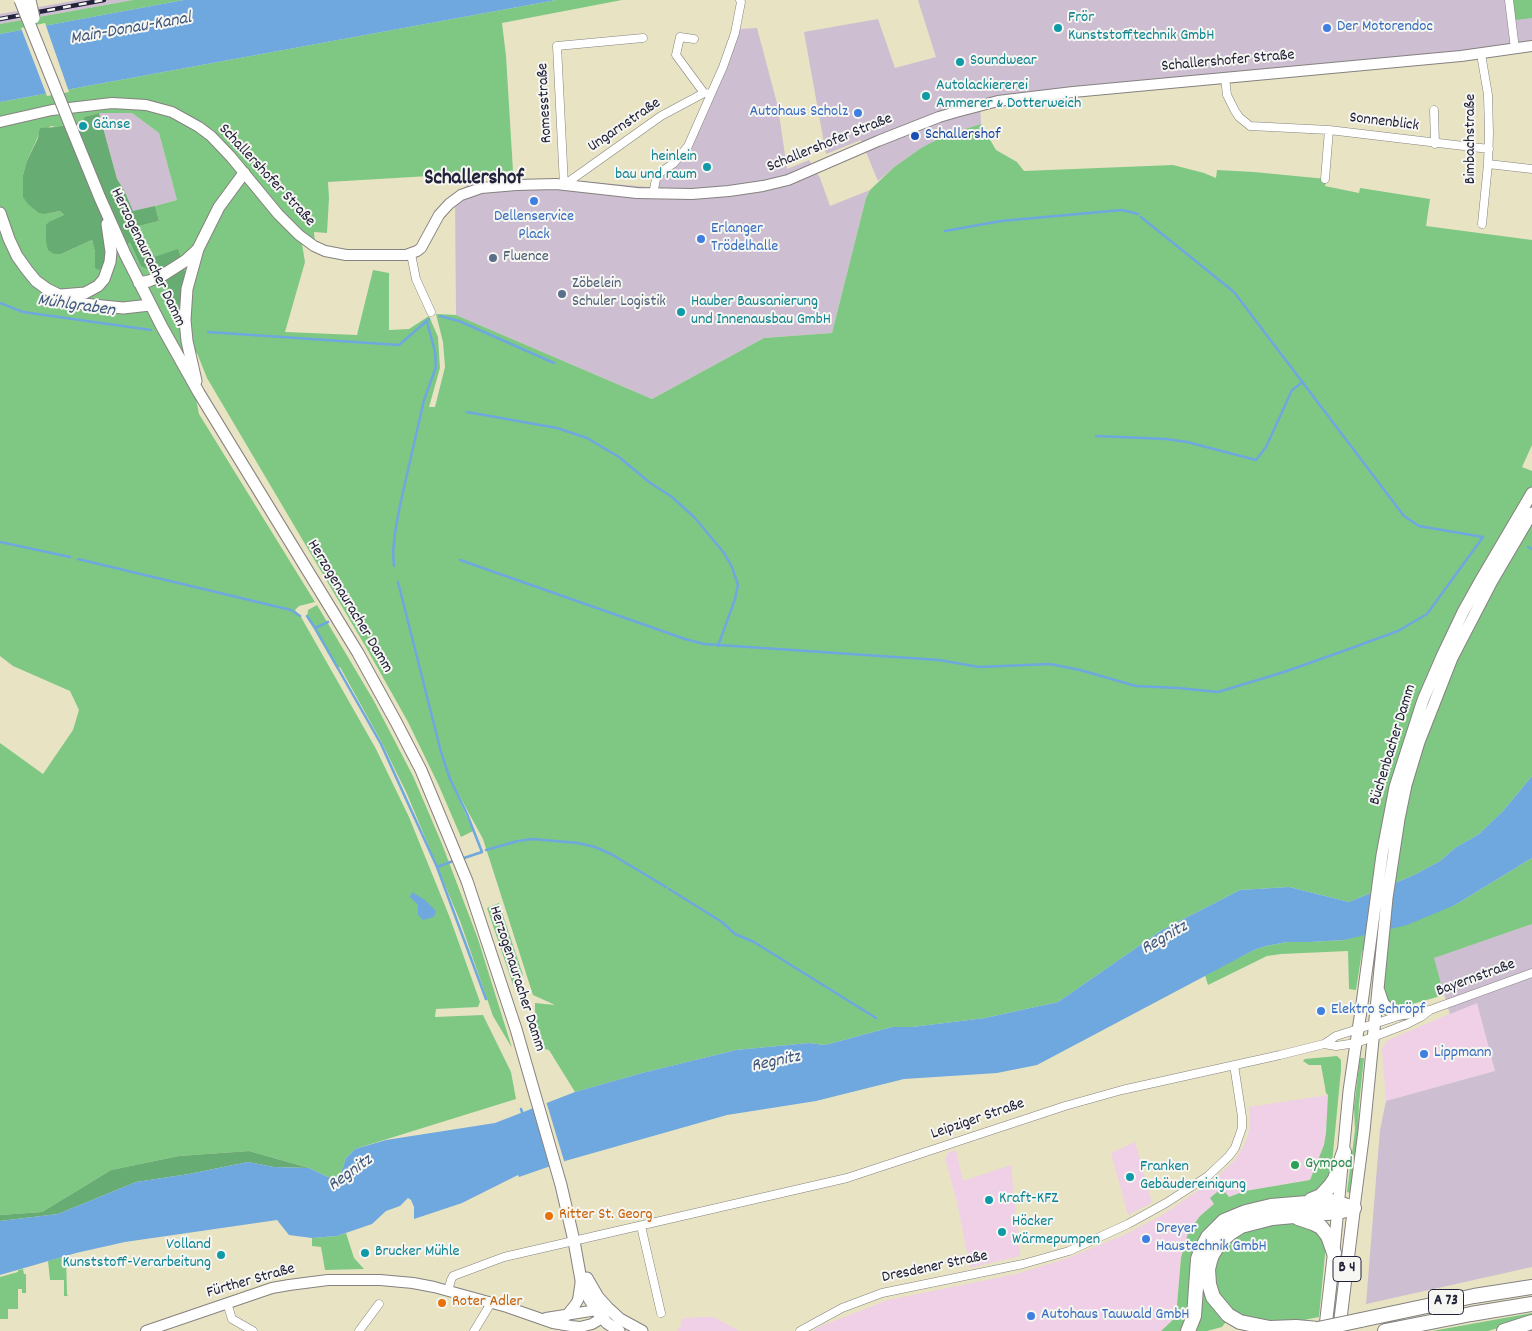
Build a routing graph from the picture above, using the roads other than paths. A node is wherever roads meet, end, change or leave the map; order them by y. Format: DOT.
graph roads {
  1 [pos="20,0"];
  2 [pos="30,0"];
  3 [pos="740,0"];
  4 [pos="1509,0"];
  5 [pos="642,38"];
  6 [pos="694,39"];
  7 [pos="1532,46"];
  8 [pos="1515,48"];
  9 [pos="42,54"];
  10 [pos="1481,54"];
  11 [pos="1225,78"];
  12 [pos="708,94"];
  13 [pos="1434,110"];
  14 [pos="0,122"];
  15 [pos="1329,130"];
  16 [pos="1435,144"];
  17 [pos="1489,149"];
  18 [pos="1488,164"];
  19 [pos="1532,169"];
  20 [pos="244,173"];
  21 [pos="1325,180"];
  22 [pos="564,184"];
  23 [pos="653,194"];
  24 [pos="100,198"];
  25 [pos="0,213"];
  26 [pos="1482,224"];
  27 [pos="198,249"];
  28 [pos="411,254"];
  29 [pos="139,283"];
  30 [pos="57,295"];
  31 [pos="150,305"];
  32 [pos="431,312"];
  33 [pos="199,393"];
  34 [pos="1532,493"];
  35 [pos="1532,513"];
  36 [pos="1447,656"];
  37 [pos="1387,855"];
  38 [pos="1532,973"];
  39 [pos="1378,984"];
  40 [pos="1430,1010"];
  41 [pos="1408,1013"];
  42 [pos="1374,1024"];
  43 [pos="1358,1029"];
  44 [pos="1373,1037"];
  45 [pos="1356,1042"];
  46 [pos="1324,1044"];
  47 [pos="1234,1065"];
  48 [pos="1344,1152"];
  49 [pos="1307,1202"];
  50 [pos="1338,1207"];
  51 [pos="1354,1208"];
  52 [pos="1290,1216"];
  53 [pos="641,1226"];
  54 [pos="574,1240"];
  55 [pos="1334,1253"];
  56 [pos="578,1261"];
  57 [pos="581,1280"];
  58 [pos="1532,1287"];
  59 [pos="448,1291"];
  60 [pos="226,1303"];
  61 [pos="492,1303"];
  62 [pos="378,1304"];
  63 [pos="1532,1304"];
  64 [pos="602,1312"];
  65 [pos="661,1313"];
  66 [pos="566,1316"];
  67 [pos="542,1318"];
  68 [pos="1532,1322"];
  69 [pos="1317,1330"];
  70 [pos="146,1331"];
  71 [pos="253,1331"];
  72 [pos="359,1331"];
  73 [pos="474,1331"];
  74 [pos="619,1331"];
  75 [pos="642,1331"];
  76 [pos="800,1331"];
  77 [pos="1188,1331"];
  78 [pos="1339,1331"];
  79 [pos="1385,1331"];
  80 [pos="1504,1331"];
  1 -- 9 [label="main road, Herzogenauracher Damm, bridge"];
  2 -- 9 [label="main road, bridge"];
  3 -- 12 [label="street"];
  4 -- 8 [label="street"];
  5 -- 22 [label="street, Romesstraße"];
  6 -- 12 [label="street"];
  7 -- 8 [label="street, Schallershofer Straße"];
  8 -- 10 [label="street, Schallershofer Straße"];
  9 -- 24 [label="main road, Herzogenauracher Damm, bridge"];
  10 -- 11 [label="street, Schallershofer Straße"];
  10 -- 17 [label="street, Bimbachstraße"];
  11 -- 15 [label="street, Sonnenblick"];
  11 -- 23 [label="street, Schallershofer Straße"];
  12 -- 22 [label="street, Ungarnstraße"];
  12 -- 23 [label="street"];
  13 -- 16 [label="street, Sonnenblick"];
  14 -- 20 [label="street, Schallershofer Straße"];
  15 -- 16 [label="street, Sonnenblick"];
  15 -- 21 [label="street, Sonnenblick"];
  16 -- 17 [label="street, Sonnenblick"];
  17 -- 18 [label="street, Bimbachstraße"];
  18 -- 19 [label="street"];
  18 -- 26 [label="street, Bimbachstraße"];
  20 -- 27 [label="main road"];
  20 -- 28 [label="street, Schallershofer Straße"];
  22 -- 23 [label="street, Schallershofer Straße"];
  22 -- 28 [label="street, Schallershofer Straße"];
  24 -- 29 [label="main road, Herzogenauracher Damm"];
  24 -- 30 [label="main road"];
  25 -- 30 [label="main road"];
  27 -- 29 [label="main road"];
  27 -- 33 [label="main road"];
  28 -- 32 [label="street"];
  29 -- 31 [label="main road, Herzogenauracher Damm"];
  30 -- 31 [label="main road"];
  31 -- 33 [label="main road, Herzogenauracher Damm"];
  33 -- 54 [label="main road, Herzogenauracher Damm"];
  34 -- 36 [label="main road, Büchenbacher Damm"];
  35 -- 36 [label="main road, Büchenbacher Damm"];
  36 -- 37 [label="main road, Büchenbacher Damm"];
  37 -- 39 [label="main road, Büchenbacher Damm"];
  37 -- 43 [label="main road, Büchenbacher Damm"];
  38 -- 40 [label="street, Bayernstraße"];
  39 -- 41 [label="main road"];
  39 -- 42 [label="main road, Büchenbacher Damm"];
  40 -- 41 [label="street, Bayernstraße"];
  40 -- 44 [label="street, Bayernstraße"];
  41 -- 42 [label="street, Bayernstraße"];
  42 -- 43 [label="street"];
  42 -- 44 [label="main road, Büchenbacher Damm"];
  43 -- 45 [label="main road, Büchenbacher Damm"];
  43 -- 46 [label="street, Leipziger Straße"];
  44 -- 45 [label="street"];
  44 -- 51 [label="main road, Büchenbacher Damm"];
  45 -- 46 [label="street, Leipziger Straße"];
  45 -- 48 [label="main road, Büchenbacher Damm"];
  46 -- 47 [label="street, Leipziger Straße"];
  47 -- 53 [label="street, Leipziger Straße"];
  47 -- 76 [label="street, Dresdener Straße"];
  48 -- 49 [label="highway"];
  48 -- 50 [label="main road, Büchenbacher Damm"];
  49 -- 50 [label="highway"];
  49 -- 77 [label="highway"];
  50 -- 51 [label="highway"];
  50 -- 52 [label="highway"];
  50 -- 55 [label="main road, Büchenbacher Damm"];
  51 -- 78 [label="main road, B 4"];
  52 -- 55 [label="highway"];
  52 -- 69 [label="highway"];
  53 -- 54 [label="street, Leipziger Straße"];
  53 -- 65 [label="street"];
  54 -- 56 [label="main road, Herzogenauracher Damm"];
  54 -- 59 [label="street, Leipziger Straße"];
  55 -- 69 [label="main road, B 4"];
  56 -- 57 [label="main road, Herzogenauracher Damm"];
  56 -- 64 [label="main road, Herzogenauracher Damm"];
  57 -- 64 [label="main road, Herzogenauracher Damm"];
  57 -- 66 [label="street"];
  58 -- 69 [label="highway, A 73, bridge"];
  59 -- 60 [label="street, Fürther Straße"];
  59 -- 61 [label="street, Fürther Straße"];
  60 -- 70 [label="street, Fürther Straße"];
  60 -- 71 [label="street"];
  61 -- 67 [label="street, Fürther Straße"];
  61 -- 73 [label="street"];
  62 -- 72 [label="street"];
  63 -- 79 [label="highway, A 73"];
  64 -- 66 [label="street, Fürther Straße"];
  64 -- 67 [label="street, Fürther Straße"];
  64 -- 74 [label="main road"];
  64 -- 75 [label="main road"];
  66 -- 67 [label="street, Fürther Straße"];
  68 -- 80 [label="highway"];
}
